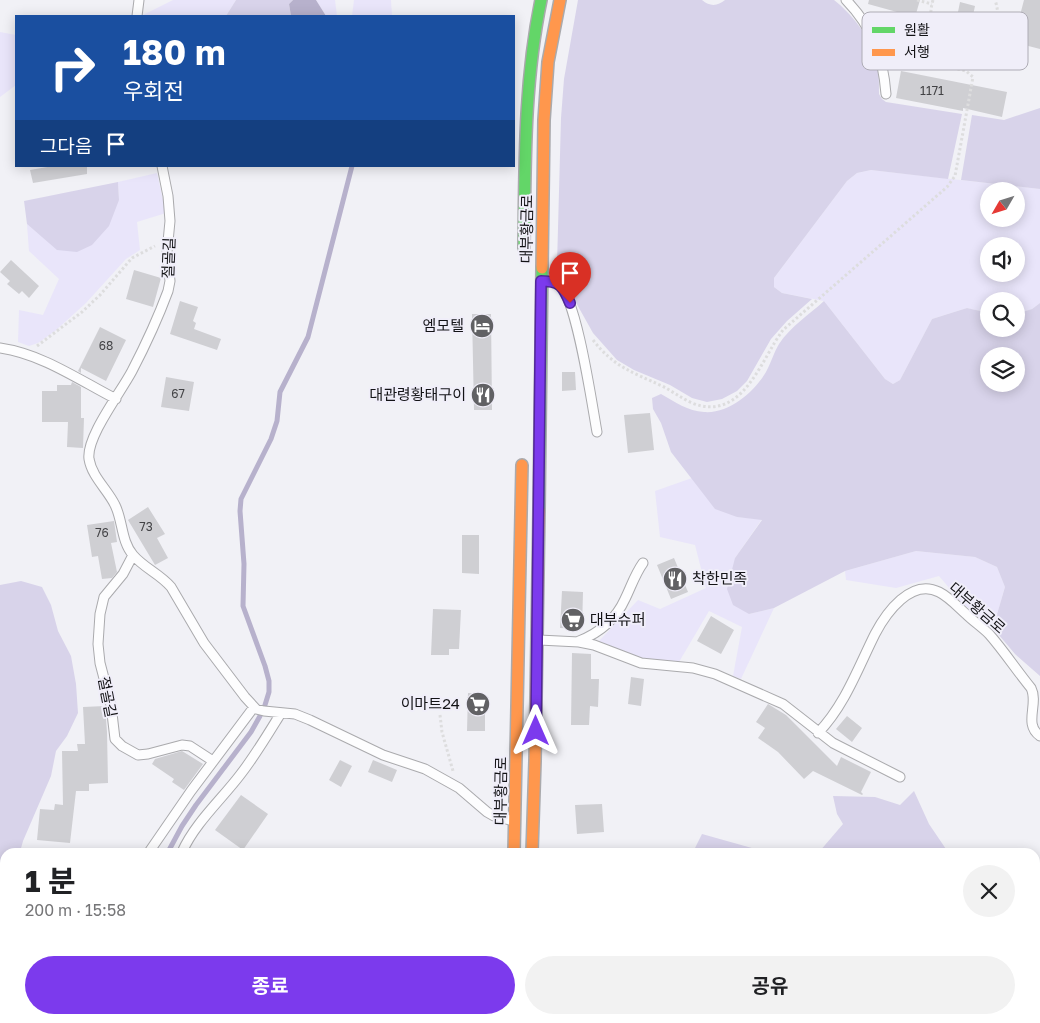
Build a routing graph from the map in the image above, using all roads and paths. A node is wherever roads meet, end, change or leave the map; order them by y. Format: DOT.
graph roads {
  1 [pos="139,0"];
  2 [pos="542,0"];
  3 [pos="560,0"];
  4 [pos="846,0"];
  5 [pos="917,0"];
  6 [pos="933,2"];
  7 [pos="137,15"];
  8 [pos="862,20"];
  9 [pos="884,70"];
  10 [pos="966,70"];
  11 [pos="886,94"];
  12 [pos="162,167"];
  13 [pos="170,240"];
  14 [pos="524,255"];
  15 [pos="541,281"];
  16 [pos="590,335"];
  17 [pos="0,348"];
  18 [pos="25,354"];
  19 [pos="116,399"];
  20 [pos="597,432"];
  21 [pos="522,450"];
  22 [pos="132,555"];
  23 [pos="643,563"];
  24 [pos="518,639"];
  25 [pos="536,640"];
  26 [pos="579,642"];
  27 [pos="254,706"];
  28 [pos="281,713"];
  29 [pos="440,716"];
  30 [pos="818,733"];
  31 [pos="1040,736"];
  32 [pos="213,761"];
  33 [pos="900,777"];
  34 [pos="459,788"];
  35 [pos="516,821"];
  36 [pos="533,822"];
  37 [pos="152,848"];
  38 [pos="184,848"];
  39 [pos="514,848"];
  40 [pos="532,848"];
  1 -- 7 [label="lane"];
  2 -- 14 [label="main road, 대부황금로"];
  3 -- 15 [label="main road, 대부황금로"];
  4 -- 8 [label="lane"];
  5 -- 6 [label="path"];
  9 -- 11 [label="lane"];
  10 -- 16 [label="path"];
  12 -- 13 [label="lane, 절골길"];
  13 -- 18 [label="path"];
  13 -- 19 [label="lane, 절골길"];
  15 -- 20 [label="lane"];
  15 -- 25 [label="main road, 대부황금로"];
  17 -- 18 [label="lane"];
  18 -- 19 [label="lane"];
  19 -- 22 [label="lane, 절골길"];
  21 -- 24 [label="main road, 대부황금로"];
  22 -- 27 [label="lane, 절골길"];
  22 -- 32 [label="lane, 절골길"];
  23 -- 26 [label="lane"];
  24 -- 25 [label="lane"];
  24 -- 35 [label="main road, 대부황금로"];
  25 -- 26 [label="lane"];
  25 -- 36 [label="main road, 대부황금로"];
  26 -- 30 [label="lane"];
  27 -- 28 [label="lane"];
  27 -- 32 [label="lane"];
  28 -- 34 [label="lane"];
  28 -- 38 [label="lane"];
  29 -- 34 [label="path"];
  30 -- 31 [label="lane, 대부황금로"];
  30 -- 33 [label="lane"];
  32 -- 37 [label="lane"];
  34 -- 35 [label="lane"];
  35 -- 36 [label="lane"];
  35 -- 39 [label="main road, 대부황금로"];
  36 -- 40 [label="main road, 대부황금로"];
}
